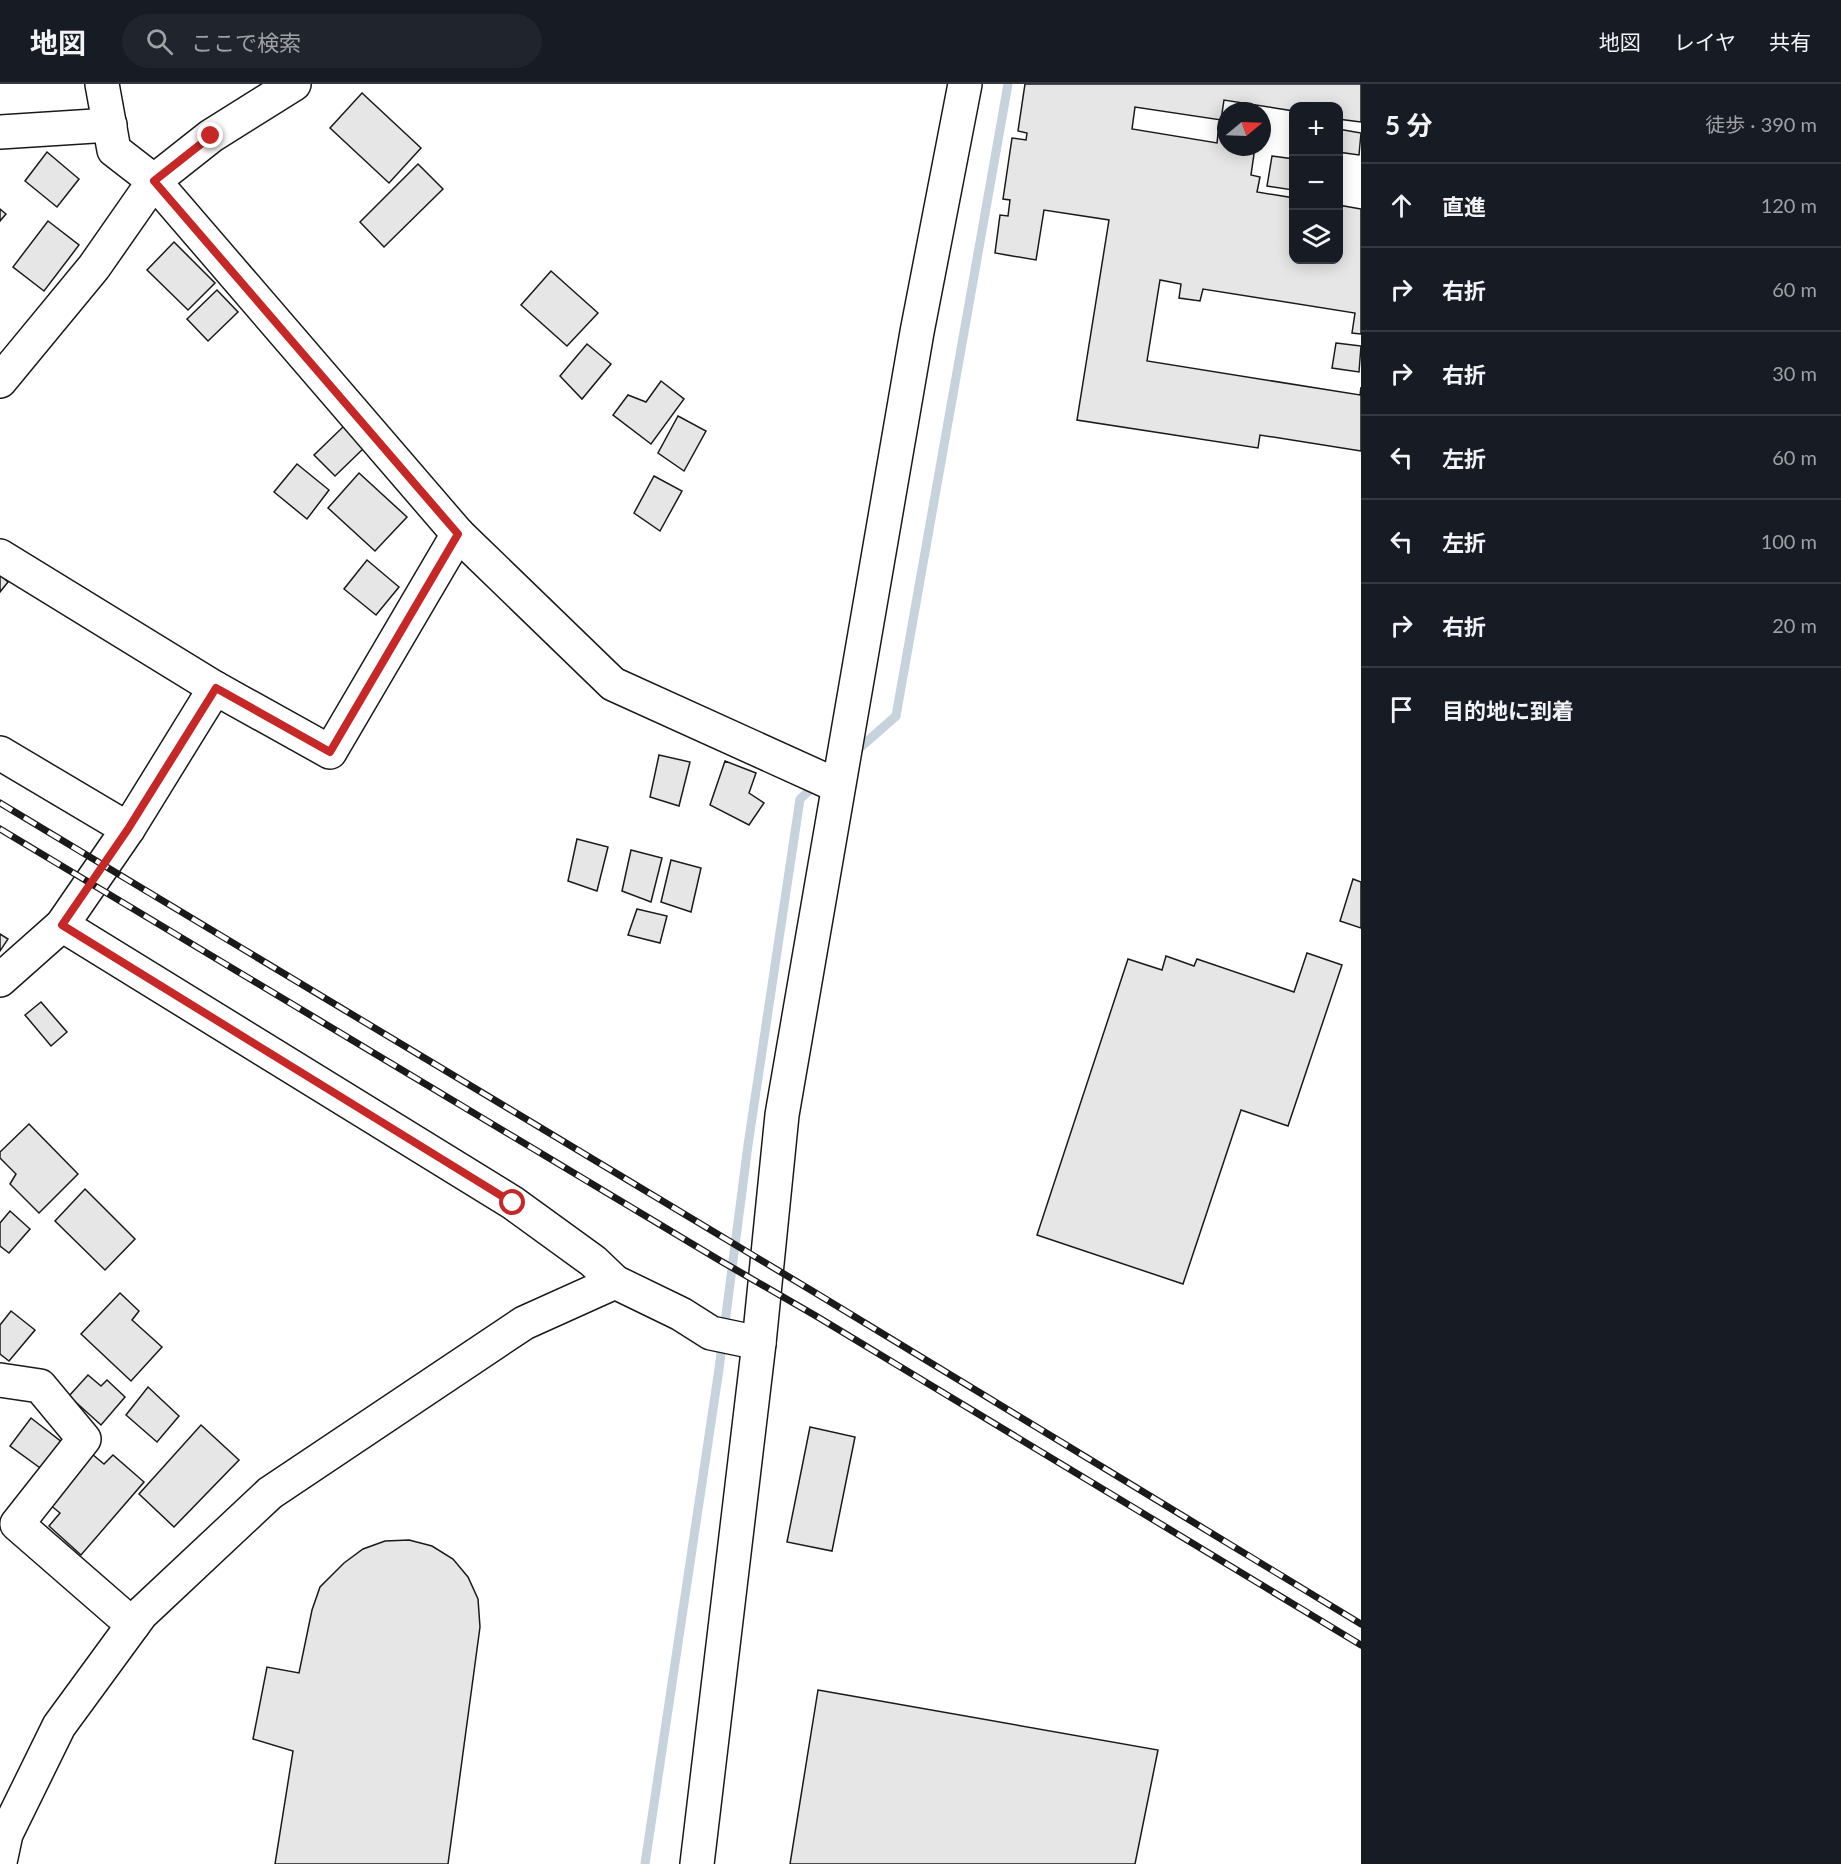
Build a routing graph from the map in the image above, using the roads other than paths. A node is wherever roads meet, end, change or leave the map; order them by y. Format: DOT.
graph roads {
  1 [pos="102,84"];
  2 [pos="294,84"];
  3 [pos="965,84"];
  4 [pos="110,125"];
  5 [pos="0,132"];
  6 [pos="154,181"];
  7 [pos="10,349"];
  8 [pos="0,381"];
  9 [pos="458,534"];
  10 [pos="0,556"];
  11 [pos="216,688"];
  12 [pos="0,753"];
  13 [pos="837,785"];
  14 [pos="128,829"];
  15 [pos="62,925"];
  16 [pos="0,980"];
  17 [pos="615,1282"];
  18 [pos="752,1342"];
  19 [pos="0,1380"];
  20 [pos="8,1517"];
  21 [pos="133,1625"];
  22 [pos="0,1862"];
  23 [pos="697,1864"];
  1 -- 4 [label="street"];
  2 -- 6 [label="street"];
  3 -- 13 [label="street"];
  4 -- 5 [label="street"];
  4 -- 6 [label="street"];
  6 -- 7 [label="street"];
  6 -- 9 [label="street"];
  7 -- 8 [label="street"];
  9 -- 11 [label="street"];
  9 -- 13 [label="street"];
  10 -- 11 [label="street"];
  11 -- 14 [label="street"];
  12 -- 14 [label="street"];
  13 -- 18 [label="street"];
  14 -- 15 [label="street"];
  15 -- 16 [label="street"];
  15 -- 17 [label="street"];
  17 -- 18 [label="street"];
  17 -- 21 [label="street"];
  18 -- 23 [label="street"];
  19 -- 20 [label="street"];
  20 -- 21 [label="street"];
  21 -- 22 [label="street"];
}
